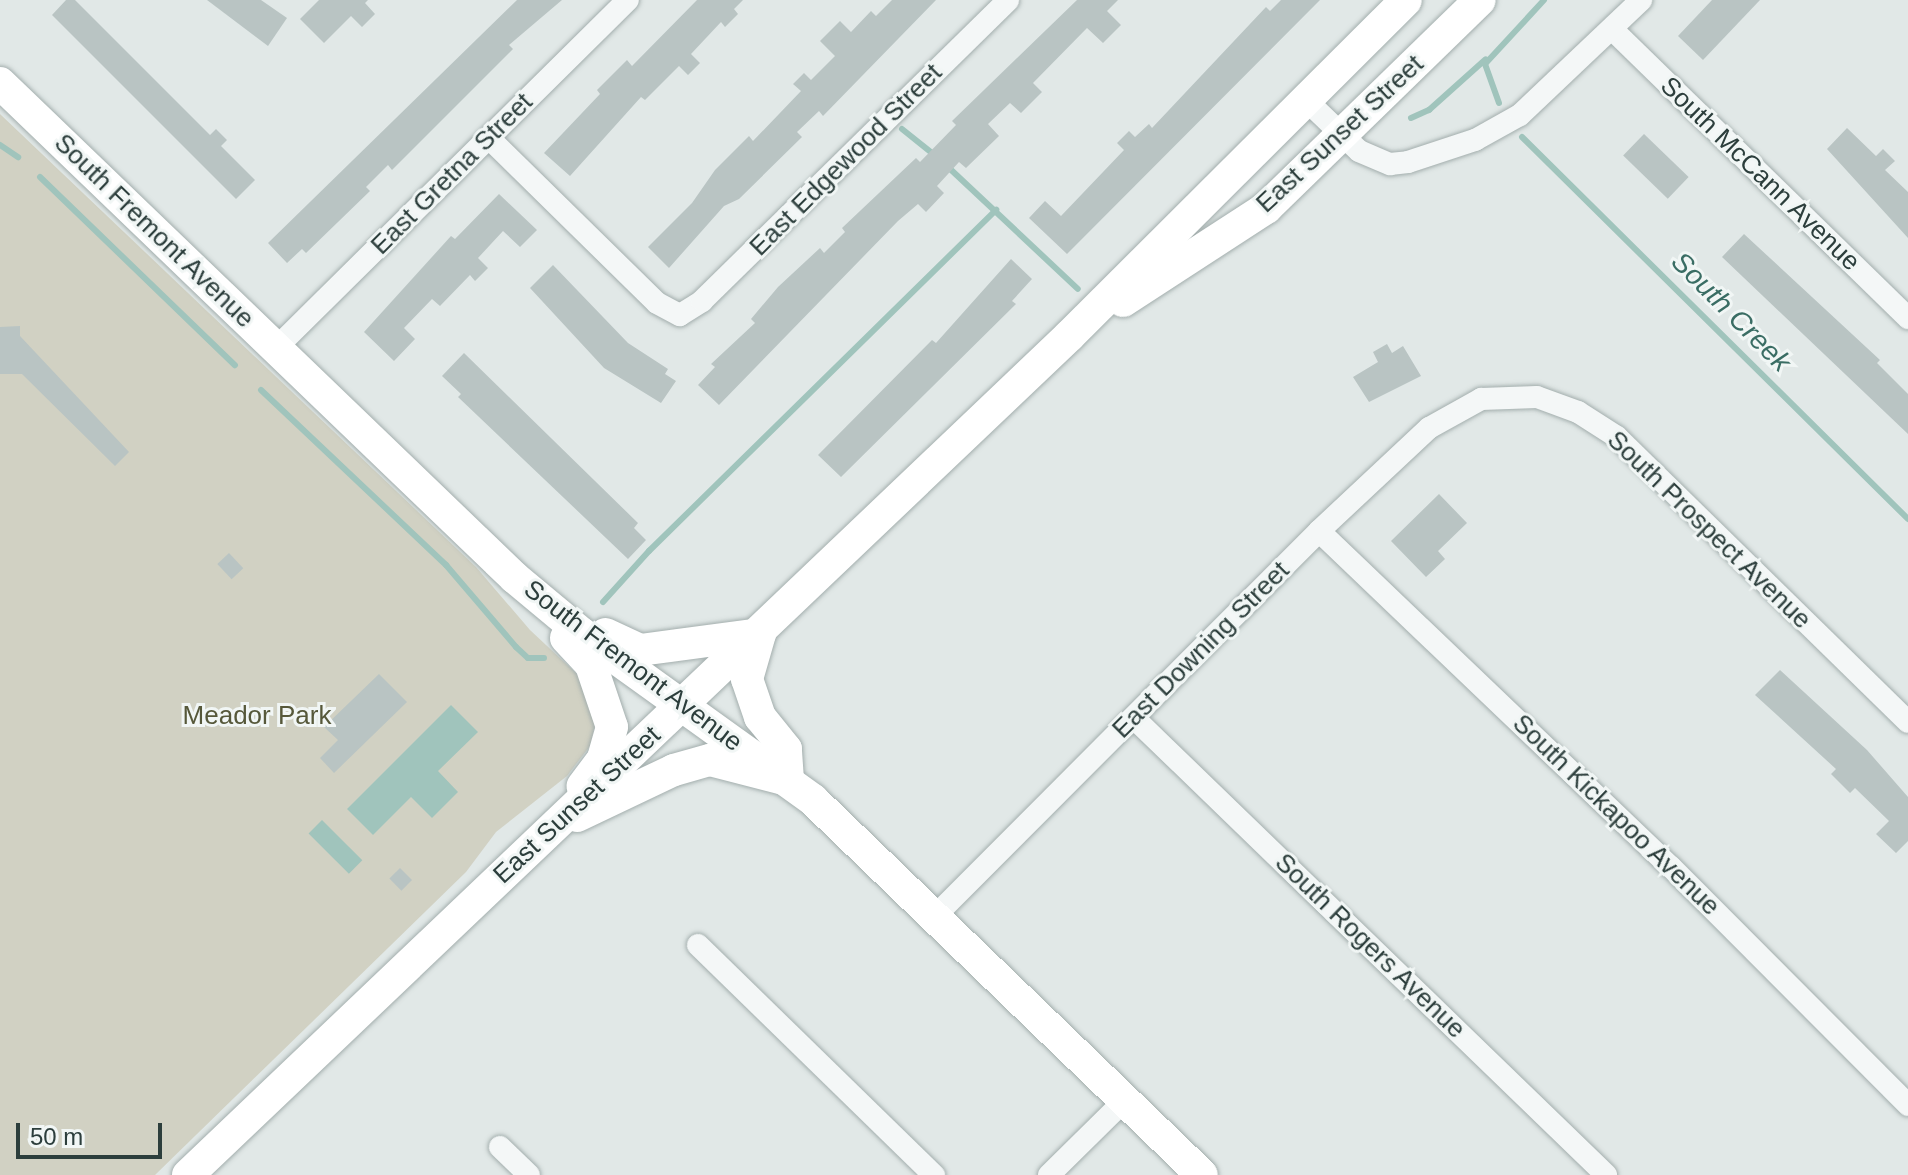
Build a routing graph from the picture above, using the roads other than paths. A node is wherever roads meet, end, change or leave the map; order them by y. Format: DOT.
graph roads {
  1 [pos="628,0"];
  2 [pos="1008,0"];
  3 [pos="1406,0"];
  4 [pos="1480,0"];
  5 [pos="1641,0"];
  6 [pos="1612,29"];
  7 [pos="0,83"];
  8 [pos="1305,99"];
  9 [pos="1342,136"];
  10 [pos="489,138"];
  11 [pos="1908,318"];
  12 [pos="1070,335"];
  13 [pos="276,348"];
  14 [pos="1481,399"];
  15 [pos="1319,531"];
  16 [pos="539,600"];
  17 [pos="760,634"];
  18 [pos="684,707"];
  19 [pos="1134,718"];
  20 [pos="1908,722"];
  21 [pos="788,780"];
  22 [pos="556,824"];
  23 [pos="934,917"];
  24 [pos="698,945"];
  25 [pos="1124,1101"];
  26 [pos="1908,1105"];
  27 [pos="500,1147"];
  28 [pos="188,1175"];
  29 [pos="529,1175"];
  30 [pos="934,1175"];
  31 [pos="1049,1175"];
  32 [pos="1202,1175"];
  33 [pos="1606,1175"];
  1 -- 10 [label="street, East Gretna Street"];
  2 -- 10 [label="street, East Edgewood Street"];
  3 -- 8 [label="main road, East Sunset Street"];
  4 -- 9 [label="main road, East Sunset Street"];
  5 -- 6 [label="street"];
  6 -- 9 [label="street"];
  6 -- 11 [label="street, South McCann Avenue"];
  7 -- 13 [label="main road, South Fremont Avenue"];
  8 -- 9 [label="street"];
  8 -- 12 [label="main road, East Sunset Street"];
  9 -- 12 [label="main road, East Sunset Street"];
  10 -- 13 [label="street, East Gretna Street"];
  12 -- 17 [label="main road, East Sunset Street"];
  13 -- 16 [label="main road, South Fremont Avenue"];
  14 -- 15 [label="street, East Downing Street"];
  14 -- 20 [label="street, South Prospect Avenue"];
  15 -- 19 [label="street, East Downing Street"];
  15 -- 26 [label="street, South Kickapoo Avenue"];
  16 -- 17 [label="main road"];
  16 -- 18 [label="main road, South Fremont Avenue"];
  16 -- 22 [label="main road"];
  17 -- 18 [label="main road, East Sunset Street"];
  17 -- 21 [label="main road"];
  18 -- 21 [label="main road, South Fremont Avenue"];
  18 -- 22 [label="main road, East Sunset Street"];
  19 -- 23 [label="street, East Downing Street"];
  19 -- 33 [label="street, South Rogers Avenue"];
  21 -- 22 [label="main road"];
  21 -- 23 [label="main road, South Fremont Avenue"];
  22 -- 28 [label="main road, East Sunset Street"];
  23 -- 25 [label="main road, South Fremont Avenue"];
  24 -- 30 [label="street"];
  25 -- 31 [label="street"];
  25 -- 32 [label="main road, South Fremont Avenue"];
  27 -- 29 [label="street"];
}
